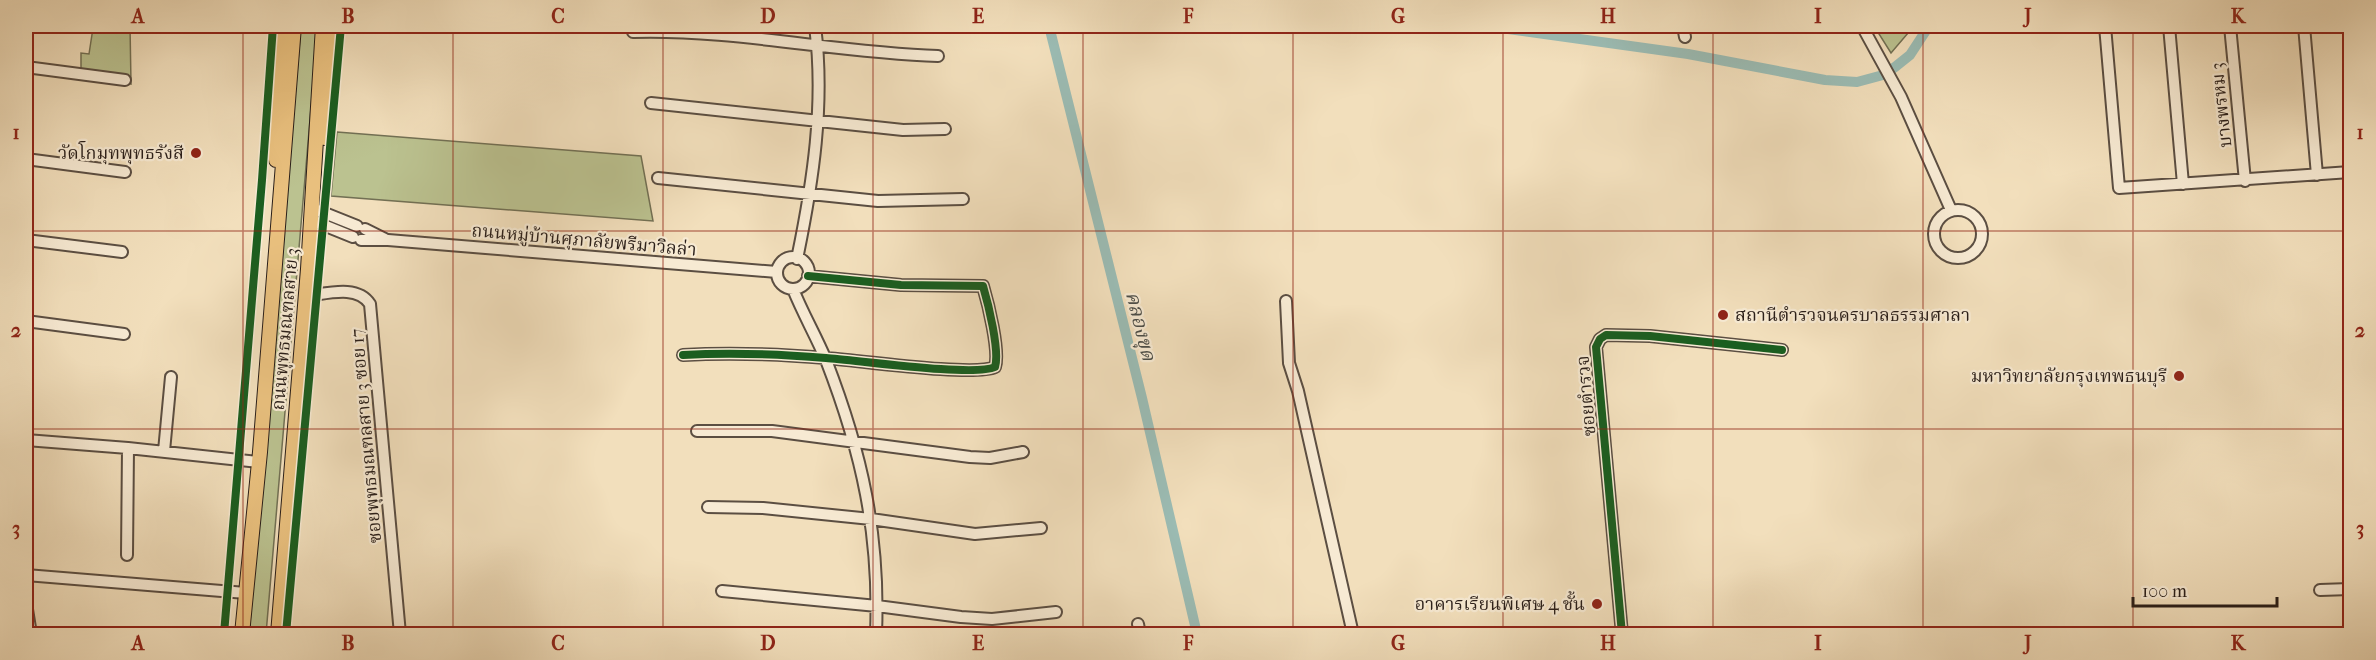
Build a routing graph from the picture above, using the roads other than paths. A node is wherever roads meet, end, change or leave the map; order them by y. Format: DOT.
graph roads {
  1 [pos="280,26"];
  2 [pos="294,26"];
  3 [pos="328,26"];
  4 [pos="816,26"];
  5 [pos="1683,26"];
  6 [pos="1862,26"];
  7 [pos="2105,26"];
  8 [pos="2169,26"];
  9 [pos="2230,26"];
  10 [pos="2304,26"];
  11 [pos="633,32"];
  12 [pos="1685,38"];
  13 [pos="818,46"];
  14 [pos="938,56"];
  15 [pos="26,67"];
  16 [pos="125,80"];
  17 [pos="651,104"];
  18 [pos="818,121"];
  19 [pos="945,129"];
  20 [pos="26,159"];
  21 [pos="125,172"];
  22 [pos="2350,172"];
  23 [pos="2318,175"];
  24 [pos="658,178"];
  25 [pos="2245,181"];
  26 [pos="2183,184"];
  27 [pos="280,195"];
  28 [pos="810,195"];
  29 [pos="963,200"];
  30 [pos="312,208"];
  31 [pos="1951,210"];
  32 [pos="344,220"];
  33 [pos="340,232"];
  34 [pos="26,240"];
  35 [pos="388,240"];
  36 [pos="122,252"];
  37 [pos="797,259"];
  38 [pos="777,272"];
  39 [pos="808,276"];
  40 [pos="793,289"];
  41 [pos="306,296"];
  42 [pos="1286,301"];
  43 [pos="26,321"];
  44 [pos="124,334"];
  45 [pos="1782,350"];
  46 [pos="683,355"];
  47 [pos="825,357"];
  48 [pos="171,377"];
  49 [pos="696,431"];
  50 [pos="26,440"];
  51 [pos="855,441"];
  52 [pos="128,448"];
  53 [pos="164,451"];
  54 [pos="1023,452"];
  55 [pos="259,462"];
  56 [pos="708,507"];
  57 [pos="871,519"];
  58 [pos="1041,528"];
  59 [pos="127,555"];
  60 [pos="26,575"];
  61 [pos="2350,589"];
  62 [pos="2320,590"];
  63 [pos="722,591"];
  64 [pos="246,593"];
  65 [pos="26,603"];
  66 [pos="877,606"];
  67 [pos="1056,612"];
  68 [pos="31,634"];
  69 [pos="242,634"];
  70 [pos="278,634"];
  71 [pos="400,634"];
  72 [pos="876,634"];
  73 [pos="1353,634"];
  74 [pos="1622,634"];
  1 -- 27 [label="main road"];
  2 -- 27 [label="main road, ถนนพุทธมณฑลสาย 3"];
  3 -- 30 [label="main road, ถนนพุทธมณฑลสาย 3"];
  4 -- 13 [label="street"];
  5 -- 12 [label="street"];
  6 -- 31 [label="street"];
  7 -- 26 [label="street"];
  8 -- 26 [label="street"];
  9 -- 25 [label="street, บางพรหม 3"];
  10 -- 23 [label="street"];
  11 -- 13 [label="street"];
  13 -- 14 [label="street"];
  13 -- 18 [label="street"];
  15 -- 16 [label="street"];
  17 -- 18 [label="street"];
  18 -- 19 [label="street"];
  18 -- 28 [label="street"];
  20 -- 21 [label="street"];
  22 -- 23 [label="street"];
  23 -- 25 [label="street"];
  24 -- 28 [label="street"];
  25 -- 26 [label="street"];
  27 -- 55 [label="main road, ถนนพุทธมณฑลสาย 3"];
  28 -- 29 [label="street"];
  28 -- 37 [label="street"];
  30 -- 32 [label="street"];
  30 -- 33 [label="street"];
  30 -- 41 [label="main road, ถนนพุทธมณฑลสาย 3"];
  31 -- 31 [label="street"];
  32 -- 33 [label="street"];
  32 -- 35 [label="street"];
  33 -- 35 [label="street, ถนนหมู่บ้านศุภาลัยพรีมาวิลล่า"];
  34 -- 36 [label="street"];
  35 -- 38 [label="street, ถนนหมู่บ้านศุภาลัยพรีมาวิลล่า"];
  37 -- 38 [label="street"];
  37 -- 39 [label="street"];
  38 -- 40 [label="street"];
  39 -- 40 [label="street"];
  39 -- 47 [label="street"];
  40 -- 47 [label="street"];
  41 -- 70 [label="main road, ถนนพุทธมณฑลสาย 3"];
  41 -- 71 [label="street, ซอยพุทธมณฑลสาย 3 ซอย 17"];
  42 -- 73 [label="street"];
  43 -- 44 [label="street"];
  45 -- 74 [label="street, ซอยตำรวจ"];
  46 -- 47 [label="street"];
  47 -- 51 [label="street"];
  48 -- 53 [label="street"];
  49 -- 51 [label="street"];
  50 -- 52 [label="street"];
  51 -- 54 [label="street"];
  51 -- 57 [label="street"];
  52 -- 53 [label="street"];
  52 -- 59 [label="street"];
  53 -- 55 [label="street"];
  55 -- 64 [label="main road, ถนนพุทธมณฑลสาย 3"];
  56 -- 57 [label="street"];
  57 -- 58 [label="street"];
  57 -- 66 [label="street"];
  60 -- 64 [label="street"];
  61 -- 62 [label="street"];
  63 -- 66 [label="street"];
  64 -- 69 [label="main road, ถนนพุทธมณฑลสาย 3"];
  65 -- 68 [label="street"];
  66 -- 67 [label="street"];
  66 -- 72 [label="street"];
}
